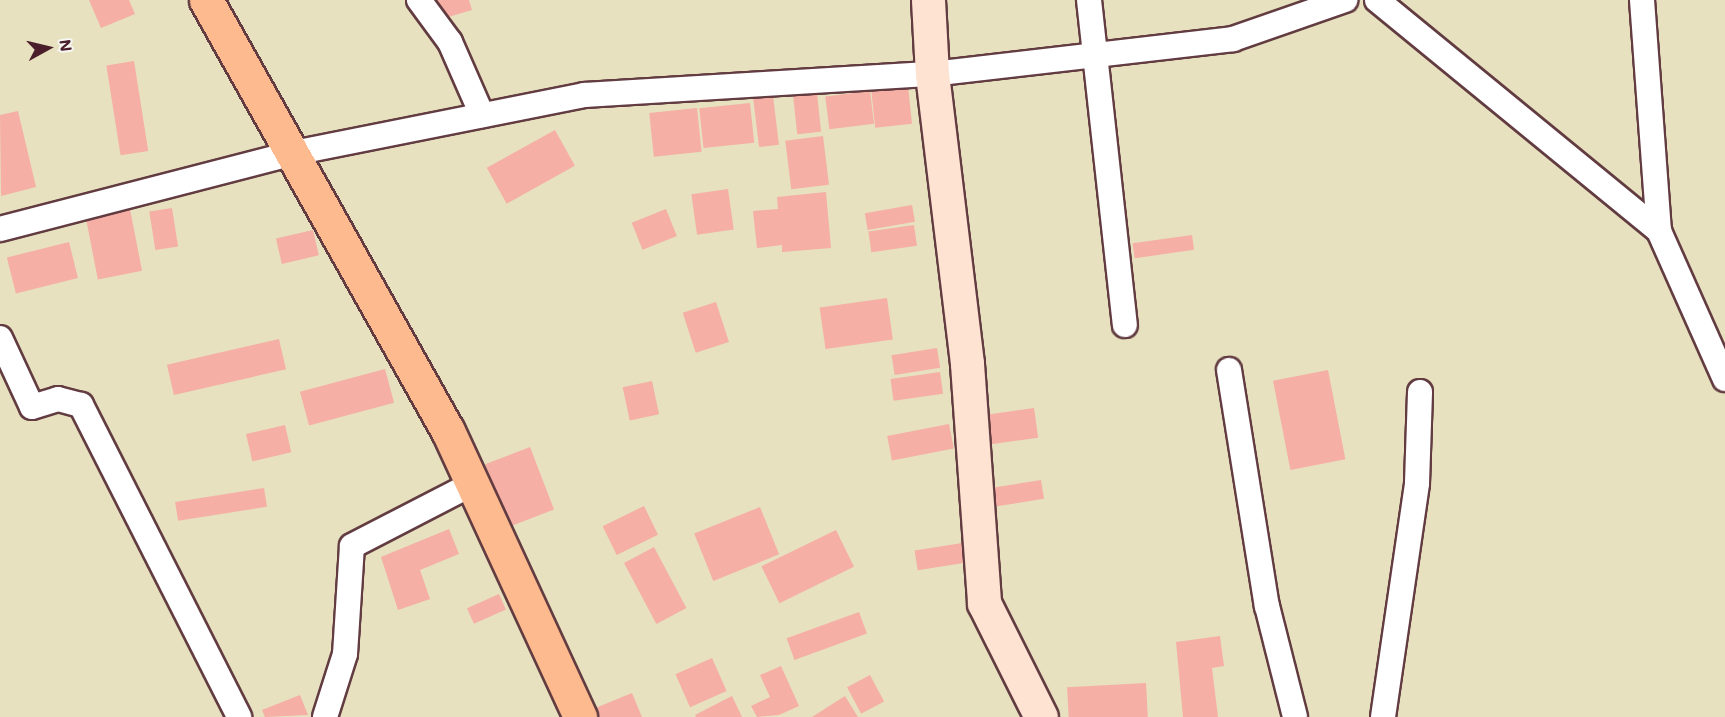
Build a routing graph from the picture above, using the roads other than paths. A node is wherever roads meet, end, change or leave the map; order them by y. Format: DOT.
graph roads {
  1 [pos="206,0"];
  2 [pos="419,0"];
  3 [pos="928,0"];
  4 [pos="1089,0"];
  5 [pos="1344,0"];
  6 [pos="1377,0"];
  7 [pos="1642,0"];
  8 [pos="1095,55"];
  9 [pos="932,74"];
  10 [pos="482,116"];
  11 [pos="289,154"];
  12 [pos="0,229"];
  13 [pos="1659,231"];
  14 [pos="1125,325"];
  15 [pos="0,338"];
  16 [pos="1229,370"];
  17 [pos="1725,379"];
  18 [pos="1420,392"];
  19 [pos="474,483"];
  20 [pos="239,717"];
  21 [pos="325,717"];
  22 [pos="580,717"];
  23 [pos="1041,717"];
  24 [pos="1294,717"];
  25 [pos="1383,717"];
  1 -- 11 [label="highway"];
  2 -- 10 [label="street"];
  3 -- 9 [label="street"];
  4 -- 8 [label="street"];
  5 -- 8 [label="street"];
  6 -- 13 [label="street"];
  7 -- 13 [label="street"];
  8 -- 9 [label="street"];
  8 -- 14 [label="street"];
  9 -- 10 [label="street"];
  9 -- 23 [label="street"];
  10 -- 11 [label="street"];
  11 -- 12 [label="street"];
  11 -- 19 [label="highway"];
  13 -- 17 [label="street"];
  15 -- 20 [label="street"];
  16 -- 24 [label="street"];
  18 -- 25 [label="street"];
  19 -- 21 [label="street"];
  19 -- 22 [label="highway"];
}
